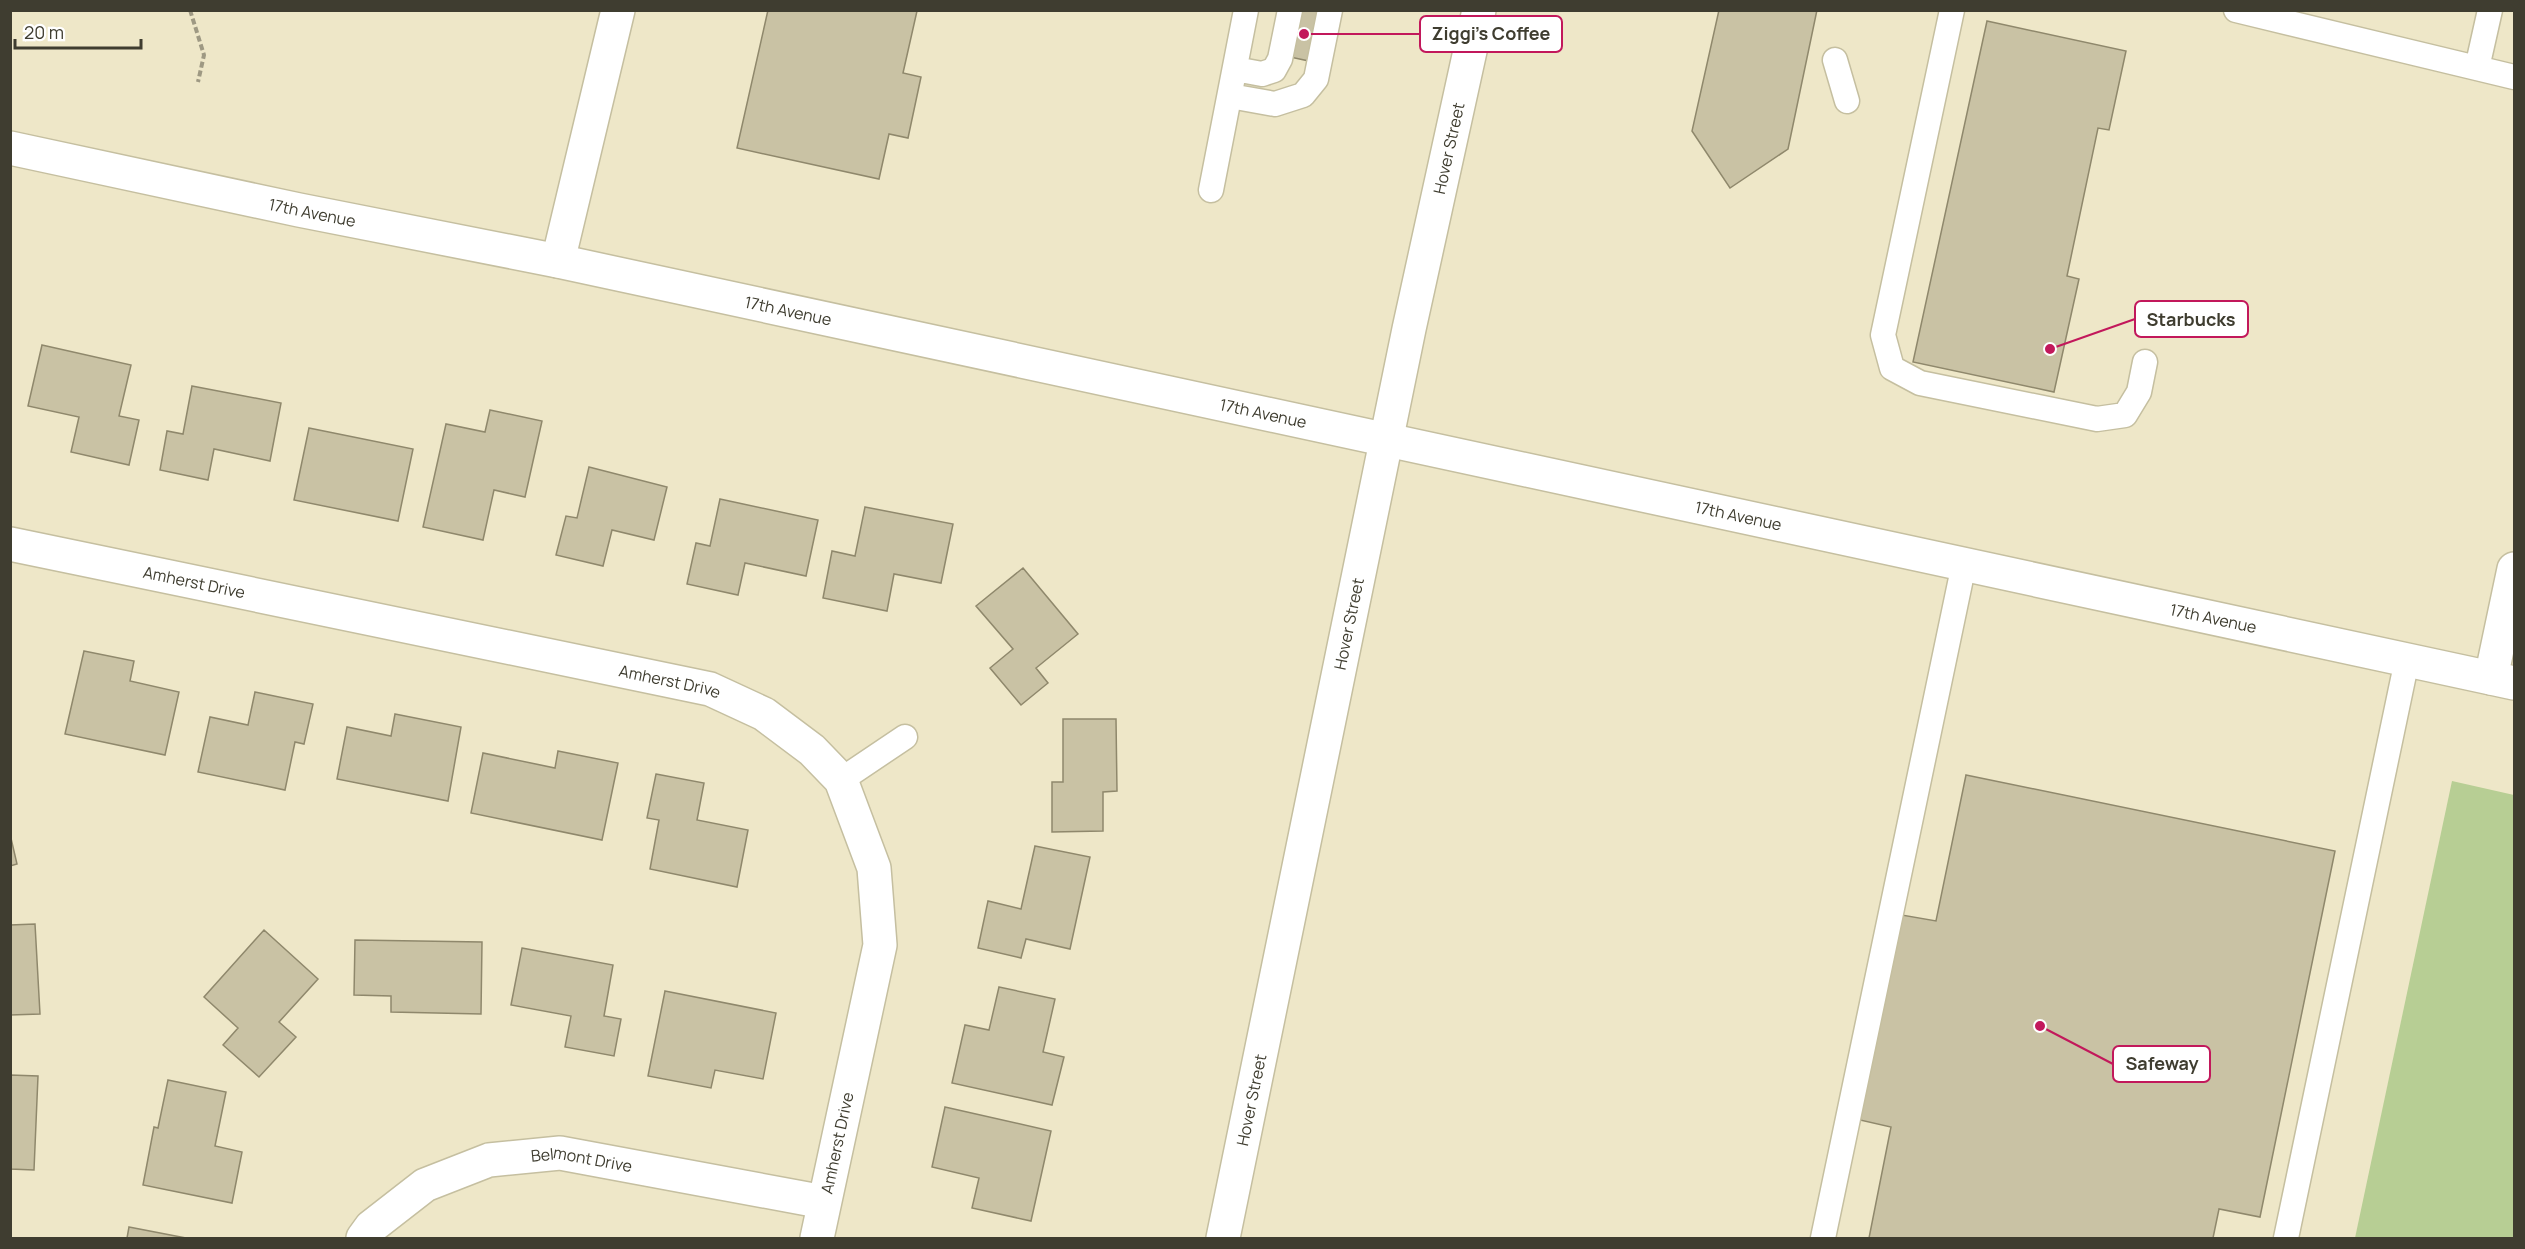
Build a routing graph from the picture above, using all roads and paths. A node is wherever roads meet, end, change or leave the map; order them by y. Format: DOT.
graph roads {
  1 [pos="190,10"];
  2 [pos="618,10"];
  3 [pos="1246,10"];
  4 [pos="1290,10"];
  5 [pos="1330,10"];
  6 [pos="1479,10"];
  7 [pos="1952,10"];
  8 [pos="2236,10"];
  9 [pos="2490,10"];
  10 [pos="1835,60"];
  11 [pos="2477,68"];
  12 [pos="1235,69"];
  13 [pos="2514,77"];
  14 [pos="198,82"];
  15 [pos="1230,96"];
  16 [pos="1847,101"];
  17 [pos="10,148"];
  18 [pos="1211,190"];
  19 [pos="558,261"];
  20 [pos="2145,362"];
  21 [pos="1387,439"];
  22 [pos="10,544"];
  23 [pos="1964,564"];
  24 [pos="2514,568"];
  25 [pos="2407,660"];
  26 [pos="2503,681"];
  27 [pos="905,737"];
  28 [pos="841,780"];
  29 [pos="824,1202"];
  30 [pos="363,1239"];
  31 [pos="817,1239"];
  32 [pos="1223,1239"];
  33 [pos="1823,1239"];
  34 [pos="2286,1239"];
  1 -- 14 [label="path"];
  2 -- 19 [label="main road"];
  3 -- 12 [label="lane"];
  4 -- 12 [label="lane"];
  5 -- 15 [label="lane"];
  6 -- 21 [label="main road, Hover Street"];
  7 -- 20 [label="lane"];
  8 -- 11 [label="lane"];
  9 -- 11 [label="lane"];
  10 -- 16 [label="lane"];
  11 -- 13 [label="lane"];
  12 -- 15 [label="lane"];
  15 -- 18 [label="lane"];
  17 -- 19 [label="main road, 17th Avenue"];
  19 -- 21 [label="main road, 17th Avenue"];
  21 -- 23 [label="main road, 17th Avenue"];
  21 -- 32 [label="main road, Hover Street"];
  22 -- 28 [label="main road, Amherst Drive"];
  23 -- 25 [label="main road, 17th Avenue"];
  23 -- 33 [label="lane"];
  24 -- 26 [label="main road"];
  25 -- 26 [label="main road, 17th Avenue"];
  25 -- 34 [label="lane"];
  27 -- 28 [label="lane"];
  28 -- 29 [label="main road, Amherst Drive"];
  29 -- 30 [label="main road, Belmont Drive"];
  29 -- 31 [label="main road, Amherst Drive"];
}
